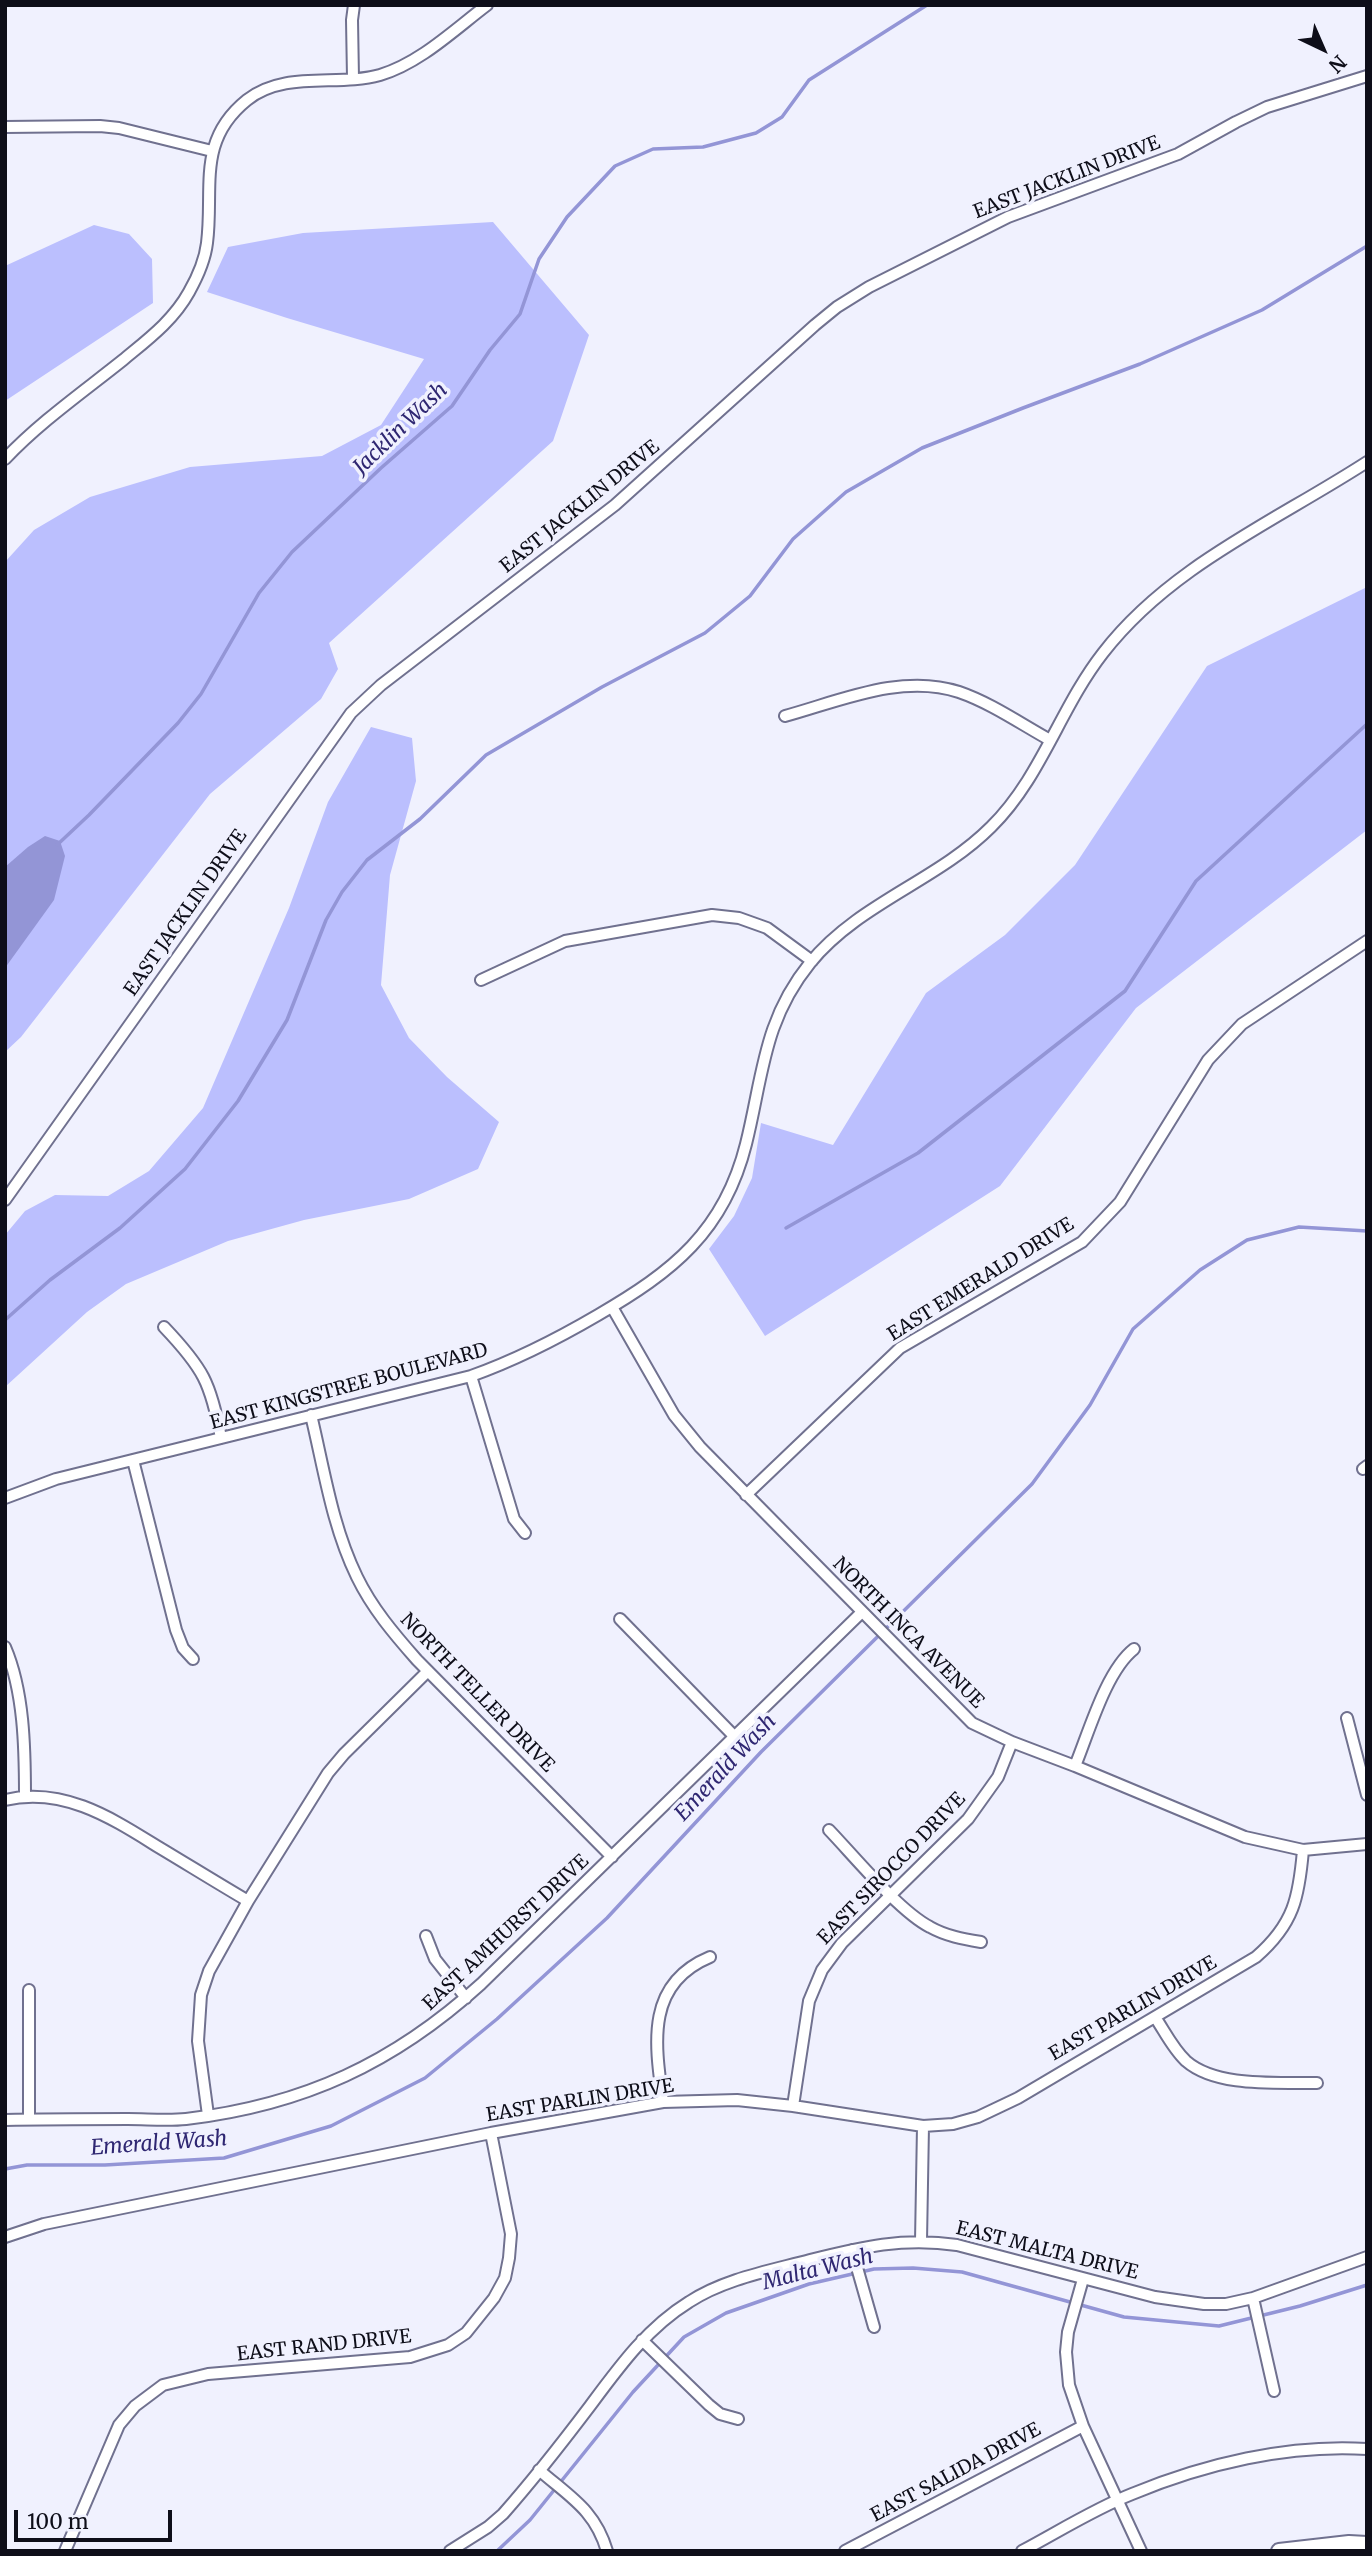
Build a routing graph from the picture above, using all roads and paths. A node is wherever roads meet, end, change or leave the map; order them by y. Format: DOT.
graph roads {
  1 [pos="354,5"];
  2 [pos="487,5"];
  3 [pos="1367,76"];
  4 [pos="354,78"];
  5 [pos="5,127"];
  6 [pos="212,151"];
  7 [pos="5,459"];
  8 [pos="1367,462"];
  9 [pos="785,716"];
  10 [pos="1050,740"];
  11 [pos="1367,941"];
  12 [pos="812,961"];
  13 [pos="481,980"];
  14 [pos="5,1200"];
  15 [pos="612,1307"];
  16 [pos="164,1327"];
  17 [pos="471,1376"];
  18 [pos="311,1415"];
  19 [pos="221,1438"];
  20 [pos="133,1460"];
  21 [pos="746,1495"];
  22 [pos="5,1499"];
  23 [pos="525,1533"];
  24 [pos="862,1612"];
  25 [pos="620,1619"];
  26 [pos="5,1647"];
  27 [pos="1134,1649"];
  28 [pos="193,1659"];
  29 [pos="428,1671"];
  30 [pos="1347,1718"];
  31 [pos="734,1736"];
  32 [pos="1012,1742"];
  33 [pos="1075,1766"];
  34 [pos="1367,1795"];
  35 [pos="25,1796"];
  36 [pos="5,1800"];
  37 [pos="829,1830"];
  38 [pos="1367,1844"];
  39 [pos="1303,1850"];
  40 [pos="612,1857"];
  41 [pos="892,1894"];
  42 [pos="248,1901"];
  43 [pos="426,1936"];
  44 [pos="981,1942"];
  45 [pos="710,1957"];
  46 [pos="29,1990"];
  47 [pos="466,1998"];
  48 [pos="1156,2017"];
  49 [pos="1318,2083"];
  50 [pos="663,2102"];
  51 [pos="793,2106"];
  52 [pos="208,2115"];
  53 [pos="29,2119"];
  54 [pos="5,2120"];
  55 [pos="923,2126"];
  56 [pos="491,2133"];
  57 [pos="5,2237"];
  58 [pos="921,2241"];
  59 [pos="852,2249"];
  60 [pos="1367,2257"];
  61 [pos="1083,2279"];
  62 [pos="1253,2298"];
  63 [pos="874,2328"];
  64 [pos="642,2340"];
  65 [pos="1274,2391"];
  66 [pos="738,2419"];
  67 [pos="1083,2426"];
  68 [pos="1367,2449"];
  69 [pos="539,2470"];
  70 [pos="1118,2501"];
  71 [pos="1367,2544"];
  72 [pos="65,2551"];
  73 [pos="450,2551"];
  74 [pos="607,2551"];
  75 [pos="845,2551"];
  76 [pos="1023,2551"];
  77 [pos="1140,2551"];
  78 [pos="1279,2551"];
  1 -- 4 [label="street"];
  2 -- 4 [label="street"];
  3 -- 14 [label="street, EAST JACKLIN DRIVE"];
  4 -- 6 [label="street"];
  5 -- 6 [label="street"];
  6 -- 7 [label="street"];
  8 -- 10 [label="street, EAST KINGSTREE BOULEVARD"];
  9 -- 10 [label="street"];
  10 -- 12 [label="street, EAST KINGSTREE BOULEVARD"];
  11 -- 21 [label="street, EAST EMERALD DRIVE"];
  12 -- 13 [label="street"];
  12 -- 15 [label="street, EAST KINGSTREE BOULEVARD"];
  15 -- 17 [label="street, EAST KINGSTREE BOULEVARD"];
  15 -- 21 [label="street, NORTH INCA AVENUE"];
  16 -- 19 [label="street"];
  17 -- 18 [label="street, EAST KINGSTREE BOULEVARD"];
  17 -- 23 [label="street"];
  18 -- 19 [label="street, EAST KINGSTREE BOULEVARD"];
  18 -- 29 [label="street, NORTH TELLER DRIVE"];
  19 -- 20 [label="street, EAST KINGSTREE BOULEVARD"];
  20 -- 22 [label="street, EAST KINGSTREE BOULEVARD"];
  20 -- 28 [label="street"];
  21 -- 24 [label="street, NORTH INCA AVENUE"];
  24 -- 31 [label="street, EAST AMHURST DRIVE"];
  24 -- 32 [label="street, NORTH INCA AVENUE"];
  25 -- 31 [label="street"];
  26 -- 35 [label="street"];
  27 -- 33 [label="street"];
  29 -- 40 [label="street, NORTH TELLER DRIVE"];
  29 -- 42 [label="street"];
  30 -- 34 [label="street"];
  31 -- 40 [label="street, EAST AMHURST DRIVE"];
  32 -- 33 [label="street, NORTH INCA AVENUE"];
  32 -- 41 [label="street, EAST SIROCCO DRIVE"];
  33 -- 39 [label="street, NORTH INCA AVENUE"];
  35 -- 36 [label="street"];
  35 -- 42 [label="street"];
  37 -- 41 [label="street"];
  38 -- 39 [label="street, NORTH INCA AVENUE"];
  39 -- 48 [label="street, EAST PARLIN DRIVE"];
  40 -- 47 [label="street, EAST AMHURST DRIVE"];
  41 -- 44 [label="street"];
  41 -- 51 [label="street, EAST SIROCCO DRIVE"];
  42 -- 52 [label="street"];
  43 -- 47 [label="street"];
  45 -- 50 [label="street"];
  46 -- 53 [label="street"];
  47 -- 52 [label="street, EAST AMHURST DRIVE"];
  48 -- 49 [label="street"];
  48 -- 55 [label="street, EAST PARLIN DRIVE"];
  50 -- 51 [label="street, EAST PARLIN DRIVE"];
  50 -- 56 [label="street, EAST PARLIN DRIVE"];
  51 -- 55 [label="street, EAST PARLIN DRIVE"];
  52 -- 53 [label="street, EAST AMHURST DRIVE"];
  53 -- 54 [label="street, EAST AMHURST DRIVE"];
  55 -- 58 [label="street"];
  56 -- 57 [label="street, EAST PARLIN DRIVE"];
  56 -- 72 [label="street, EAST RAND DRIVE"];
  58 -- 59 [label="street, EAST MALTA DRIVE"];
  58 -- 61 [label="street, EAST MALTA DRIVE"];
  59 -- 63 [label="street"];
  59 -- 64 [label="street, EAST MALTA DRIVE"];
  60 -- 62 [label="street, EAST MALTA DRIVE"];
  61 -- 62 [label="street, EAST MALTA DRIVE"];
  61 -- 67 [label="street"];
  62 -- 65 [label="street"];
  64 -- 66 [label="street"];
  64 -- 69 [label="street, EAST MALTA DRIVE"];
  67 -- 70 [label="street"];
  67 -- 75 [label="street, EAST SALIDA DRIVE"];
  68 -- 70 [label="street"];
  69 -- 73 [label="street, EAST MALTA DRIVE"];
  69 -- 74 [label="street"];
  70 -- 76 [label="street"];
  70 -- 77 [label="street"];
  71 -- 78 [label="main road"];
}
